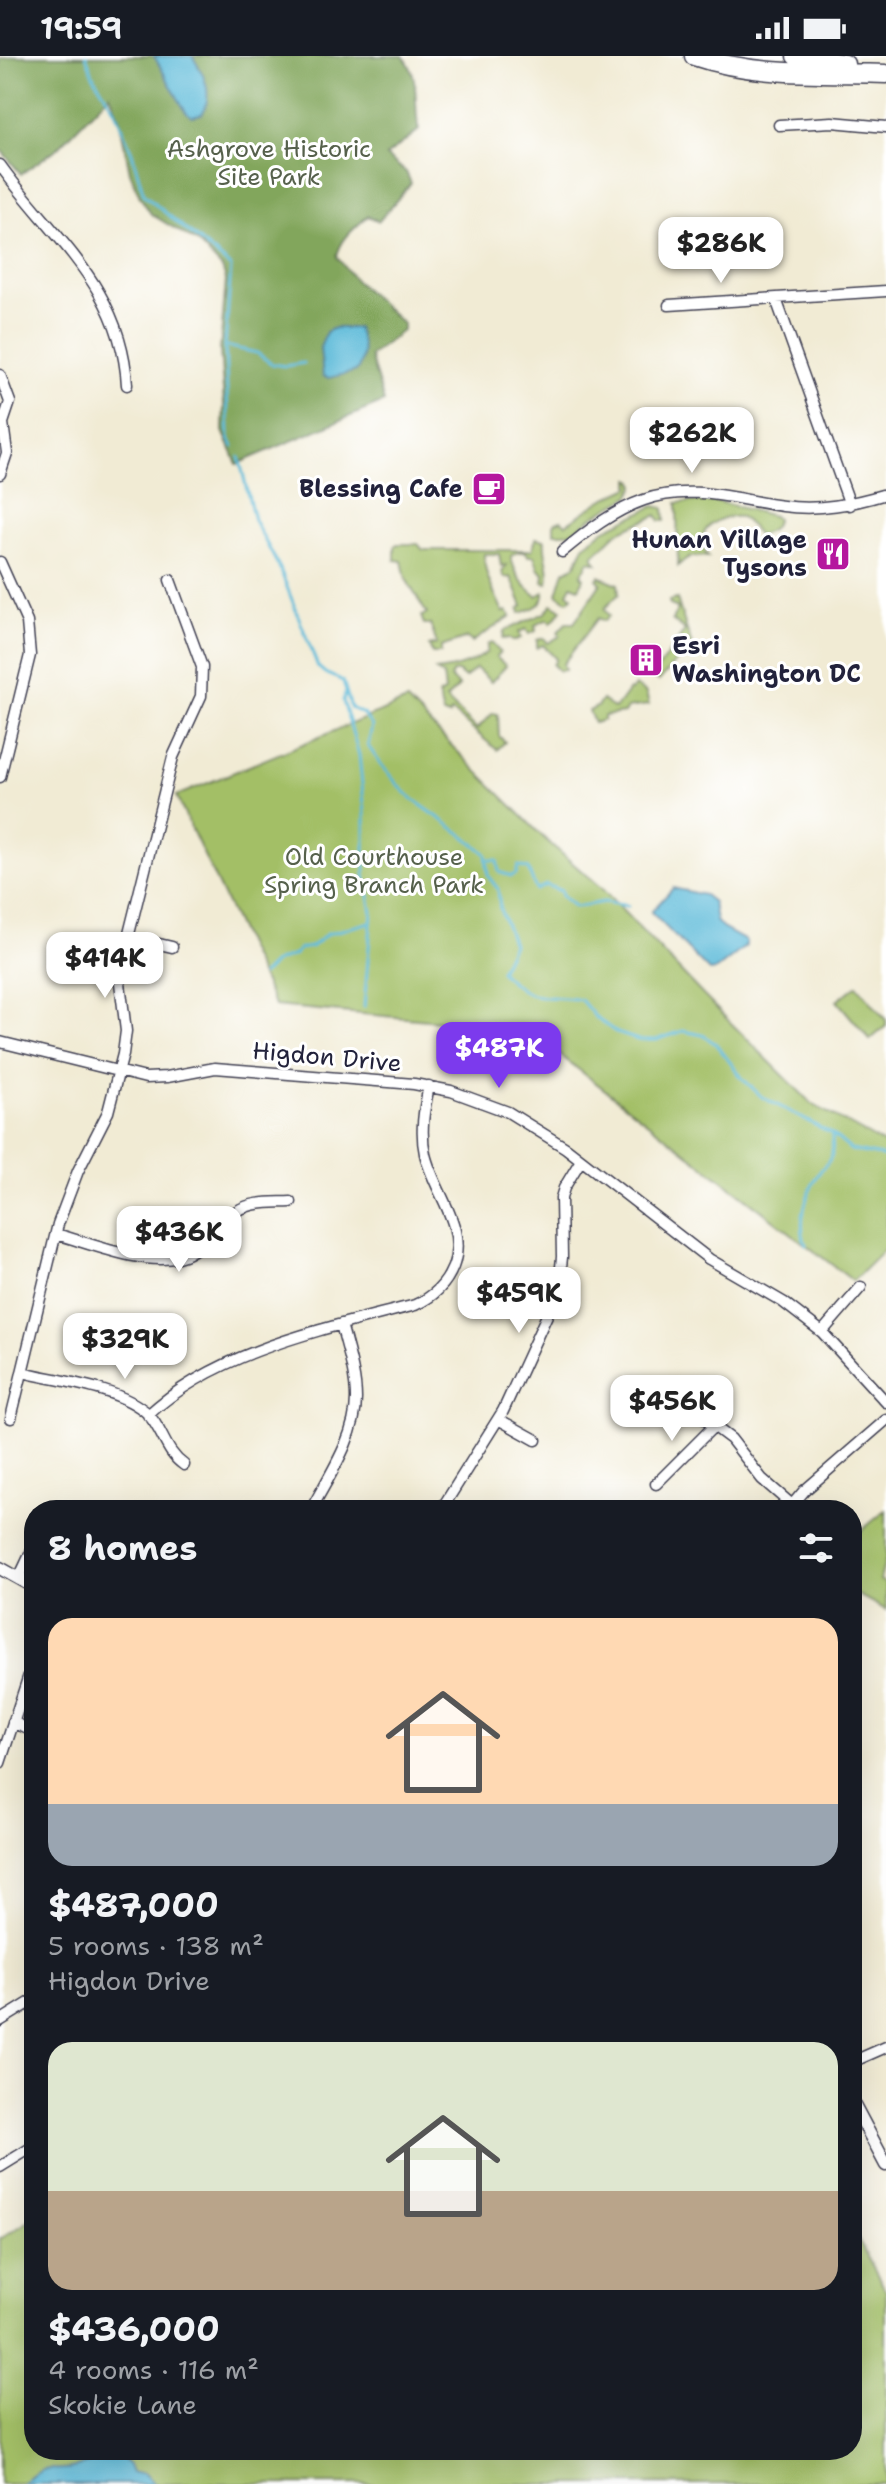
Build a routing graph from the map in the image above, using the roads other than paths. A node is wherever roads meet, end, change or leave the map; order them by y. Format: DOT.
graph roads {
  1 [pos="694,56"];
  2 [pos="796,56"];
  3 [pos="886,73"];
  4 [pos="779,125"];
  5 [pos="886,127"];
  6 [pos="0,165"];
  7 [pos="886,291"];
  8 [pos="776,299"];
  9 [pos="669,305"];
  10 [pos="0,375"];
  11 [pos="127,385"];
  12 [pos="0,474"];
  13 [pos="886,494"];
  14 [pos="850,505"];
  15 [pos="562,552"];
  16 [pos="0,562"];
  17 [pos="170,580"];
  18 [pos="2,756"];
  19 [pos="0,777"];
  20 [pos="129,937"];
  21 [pos="172,947"];
  22 [pos="0,1042"];
  23 [pos="119,1071"];
  24 [pos="429,1086"];
  25 [pos="581,1160"];
  26 [pos="291,1202"];
  27 [pos="56,1234"];
  28 [pos="861,1287"];
  29 [pos="341,1324"];
  30 [pos="822,1332"];
  31 [pos="22,1372"];
  32 [pos="659,1385"];
  33 [pos="886,1402"];
  34 [pos="148,1415"];
  35 [pos="11,1418"];
  36 [pos="498,1419"];
  37 [pos="886,1420"];
  38 [pos="714,1426"];
  39 [pos="536,1440"];
  40 [pos="184,1465"];
  41 [pos="656,1484"];
  42 [pos="316,1500"];
  43 [pos="446,1500"];
  44 [pos="783,1500"];
  45 [pos="796,1500"];
  46 [pos="24,1567"];
  47 [pos="0,1568"];
  48 [pos="19,1578"];
  49 [pos="24,1581"];
  50 [pos="24,1690"];
  51 [pos="13,1722"];
  52 [pos="24,1727"];
  53 [pos="0,1763"];
  54 [pos="24,2006"];
  55 [pos="0,2021"];
  56 [pos="886,2047"];
  57 [pos="862,2058"];
  58 [pos="862,2120"];
  59 [pos="24,2152"];
  60 [pos="886,2165"];
  61 [pos="0,2167"];
  1 -- 3 [label="highway"];
  2 -- 3 [label="highway"];
  4 -- 5 [label="street"];
  6 -- 11 [label="street"];
  7 -- 8 [label="street"];
  8 -- 9 [label="street"];
  8 -- 14 [label="street"];
  10 -- 12 [label="street"];
  13 -- 14 [label="street"];
  14 -- 15 [label="street"];
  16 -- 18 [label="street"];
  17 -- 20 [label="street"];
  18 -- 19 [label="street"];
  20 -- 21 [label="street"];
  20 -- 23 [label="street"];
  22 -- 23 [label="street, Higdon Drive"];
  23 -- 24 [label="street, Higdon Drive"];
  23 -- 27 [label="street"];
  24 -- 25 [label="street, Higdon Drive"];
  24 -- 29 [label="street"];
  25 -- 30 [label="street, Higdon Drive"];
  25 -- 36 [label="street"];
  26 -- 27 [label="street"];
  27 -- 31 [label="street"];
  28 -- 30 [label="street"];
  29 -- 34 [label="street"];
  29 -- 42 [label="street"];
  30 -- 33 [label="street, Higdon Drive"];
  31 -- 34 [label="street"];
  31 -- 35 [label="street"];
  32 -- 38 [label="street"];
  34 -- 40 [label="street"];
  36 -- 39 [label="street"];
  36 -- 43 [label="street"];
  37 -- 45 [label="street"];
  38 -- 41 [label="street"];
  38 -- 44 [label="street"];
  46 -- 48 [label="street"];
  47 -- 48 [label="street"];
  48 -- 49 [label="street"];
  50 -- 51 [label="street"];
  51 -- 52 [label="street"];
  51 -- 53 [label="street"];
  54 -- 55 [label="street"];
  56 -- 57 [label="street"];
  58 -- 60 [label="street"];
  59 -- 61 [label="street"];
}
